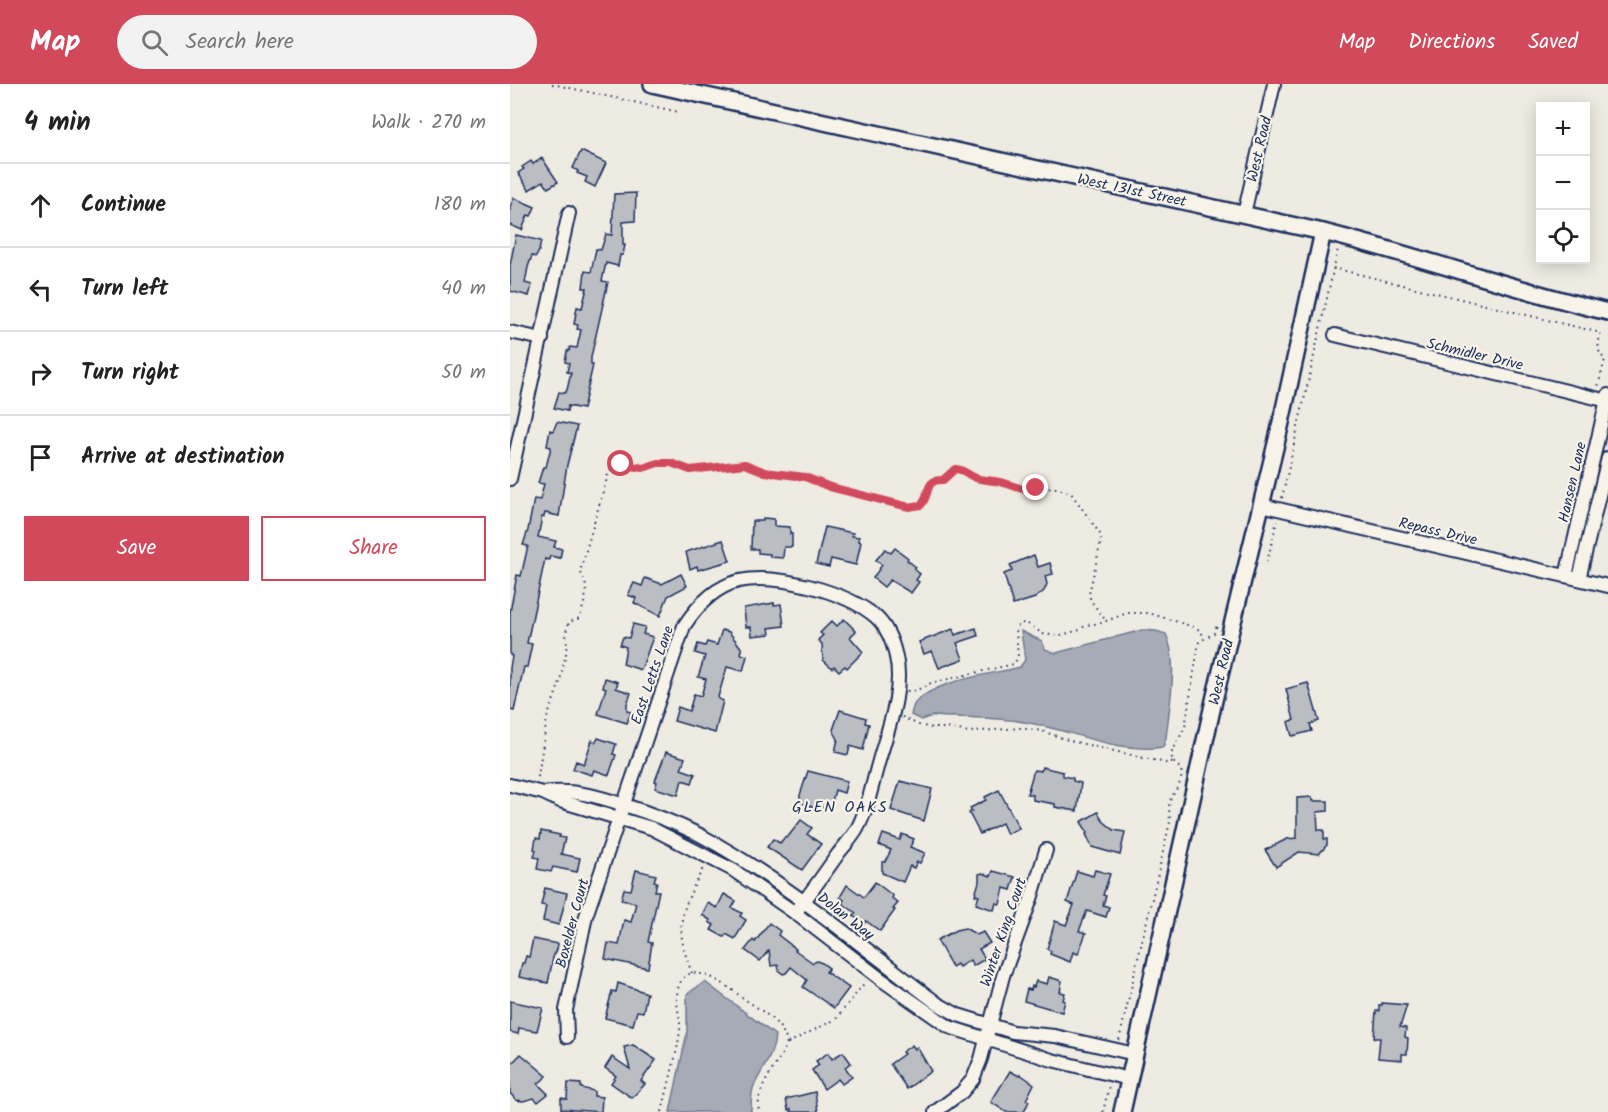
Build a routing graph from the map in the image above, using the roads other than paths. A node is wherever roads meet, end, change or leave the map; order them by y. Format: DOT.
graph roads {
  1 [pos="652,84"];
  2 [pos="1274,84"];
  3 [pos="569,213"];
  4 [pos="1244,214"];
  5 [pos="1323,232"];
  6 [pos="1608,312"];
  7 [pos="510,332"];
  8 [pos="1335,336"];
  9 [pos="542,339"];
  10 [pos="1605,396"];
  11 [pos="1608,458"];
  12 [pos="510,479"];
  13 [pos="1261,505"];
  14 [pos="1566,576"];
  15 [pos="1579,579"];
  16 [pos="1608,586"];
  17 [pos="510,785"];
  18 [pos="543,793"];
  19 [pos="624,805"];
  20 [pos="620,819"];
  21 [pos="1046,850"];
  22 [pos="804,902"];
  23 [pos="795,913"];
  24 [pos="990,1025"];
  25 [pos="567,1038"];
  26 [pos="986,1039"];
  27 [pos="1135,1054"];
  28 [pos="1129,1079"];
  29 [pos="935,1112"];
  30 [pos="1122,1112"];
  1 -- 4 [label="street, West 131st Street"];
  2 -- 4 [label="street, West Road"];
  3 -- 9 [label="street"];
  4 -- 5 [label="street, West 131st Street"];
  5 -- 6 [label="street, West 131st Street"];
  5 -- 13 [label="street, West Road"];
  7 -- 9 [label="street"];
  8 -- 10 [label="street, Schmidler Drive"];
  9 -- 12 [label="street"];
  10 -- 14 [label="street, Hansen Lane"];
  11 -- 15 [label="street, Hansen Lane"];
  13 -- 14 [label="street, Repass Drive"];
  13 -- 27 [label="street, West Road"];
  14 -- 15 [label="street, Repass Drive"];
  15 -- 16 [label="street, Repass Drive"];
  17 -- 18 [label="street, Dolan Way"];
  18 -- 19 [label="street, Dolan Way"];
  18 -- 20 [label="street, Dolan Way"];
  19 -- 20 [label="street, East Letts Lane"];
  19 -- 22 [label="street, Dolan Way"];
  19 -- 22 [label="street, East Letts Lane"];
  20 -- 23 [label="street, Dolan Way"];
  20 -- 25 [label="street, Boxelder Court"];
  21 -- 24 [label="street, Winter King Court"];
  22 -- 23 [label="street, East Letts Lane"];
  22 -- 24 [label="street, Dolan Way"];
  23 -- 26 [label="street, Dolan Way"];
  24 -- 26 [label="street, Winter King Court"];
  24 -- 27 [label="street, Dolan Way"];
  26 -- 28 [label="street, Dolan Way"];
  26 -- 29 [label="street, Winter King Court"];
  27 -- 28 [label="street, West Road"];
  28 -- 30 [label="street, West Road"];
}
